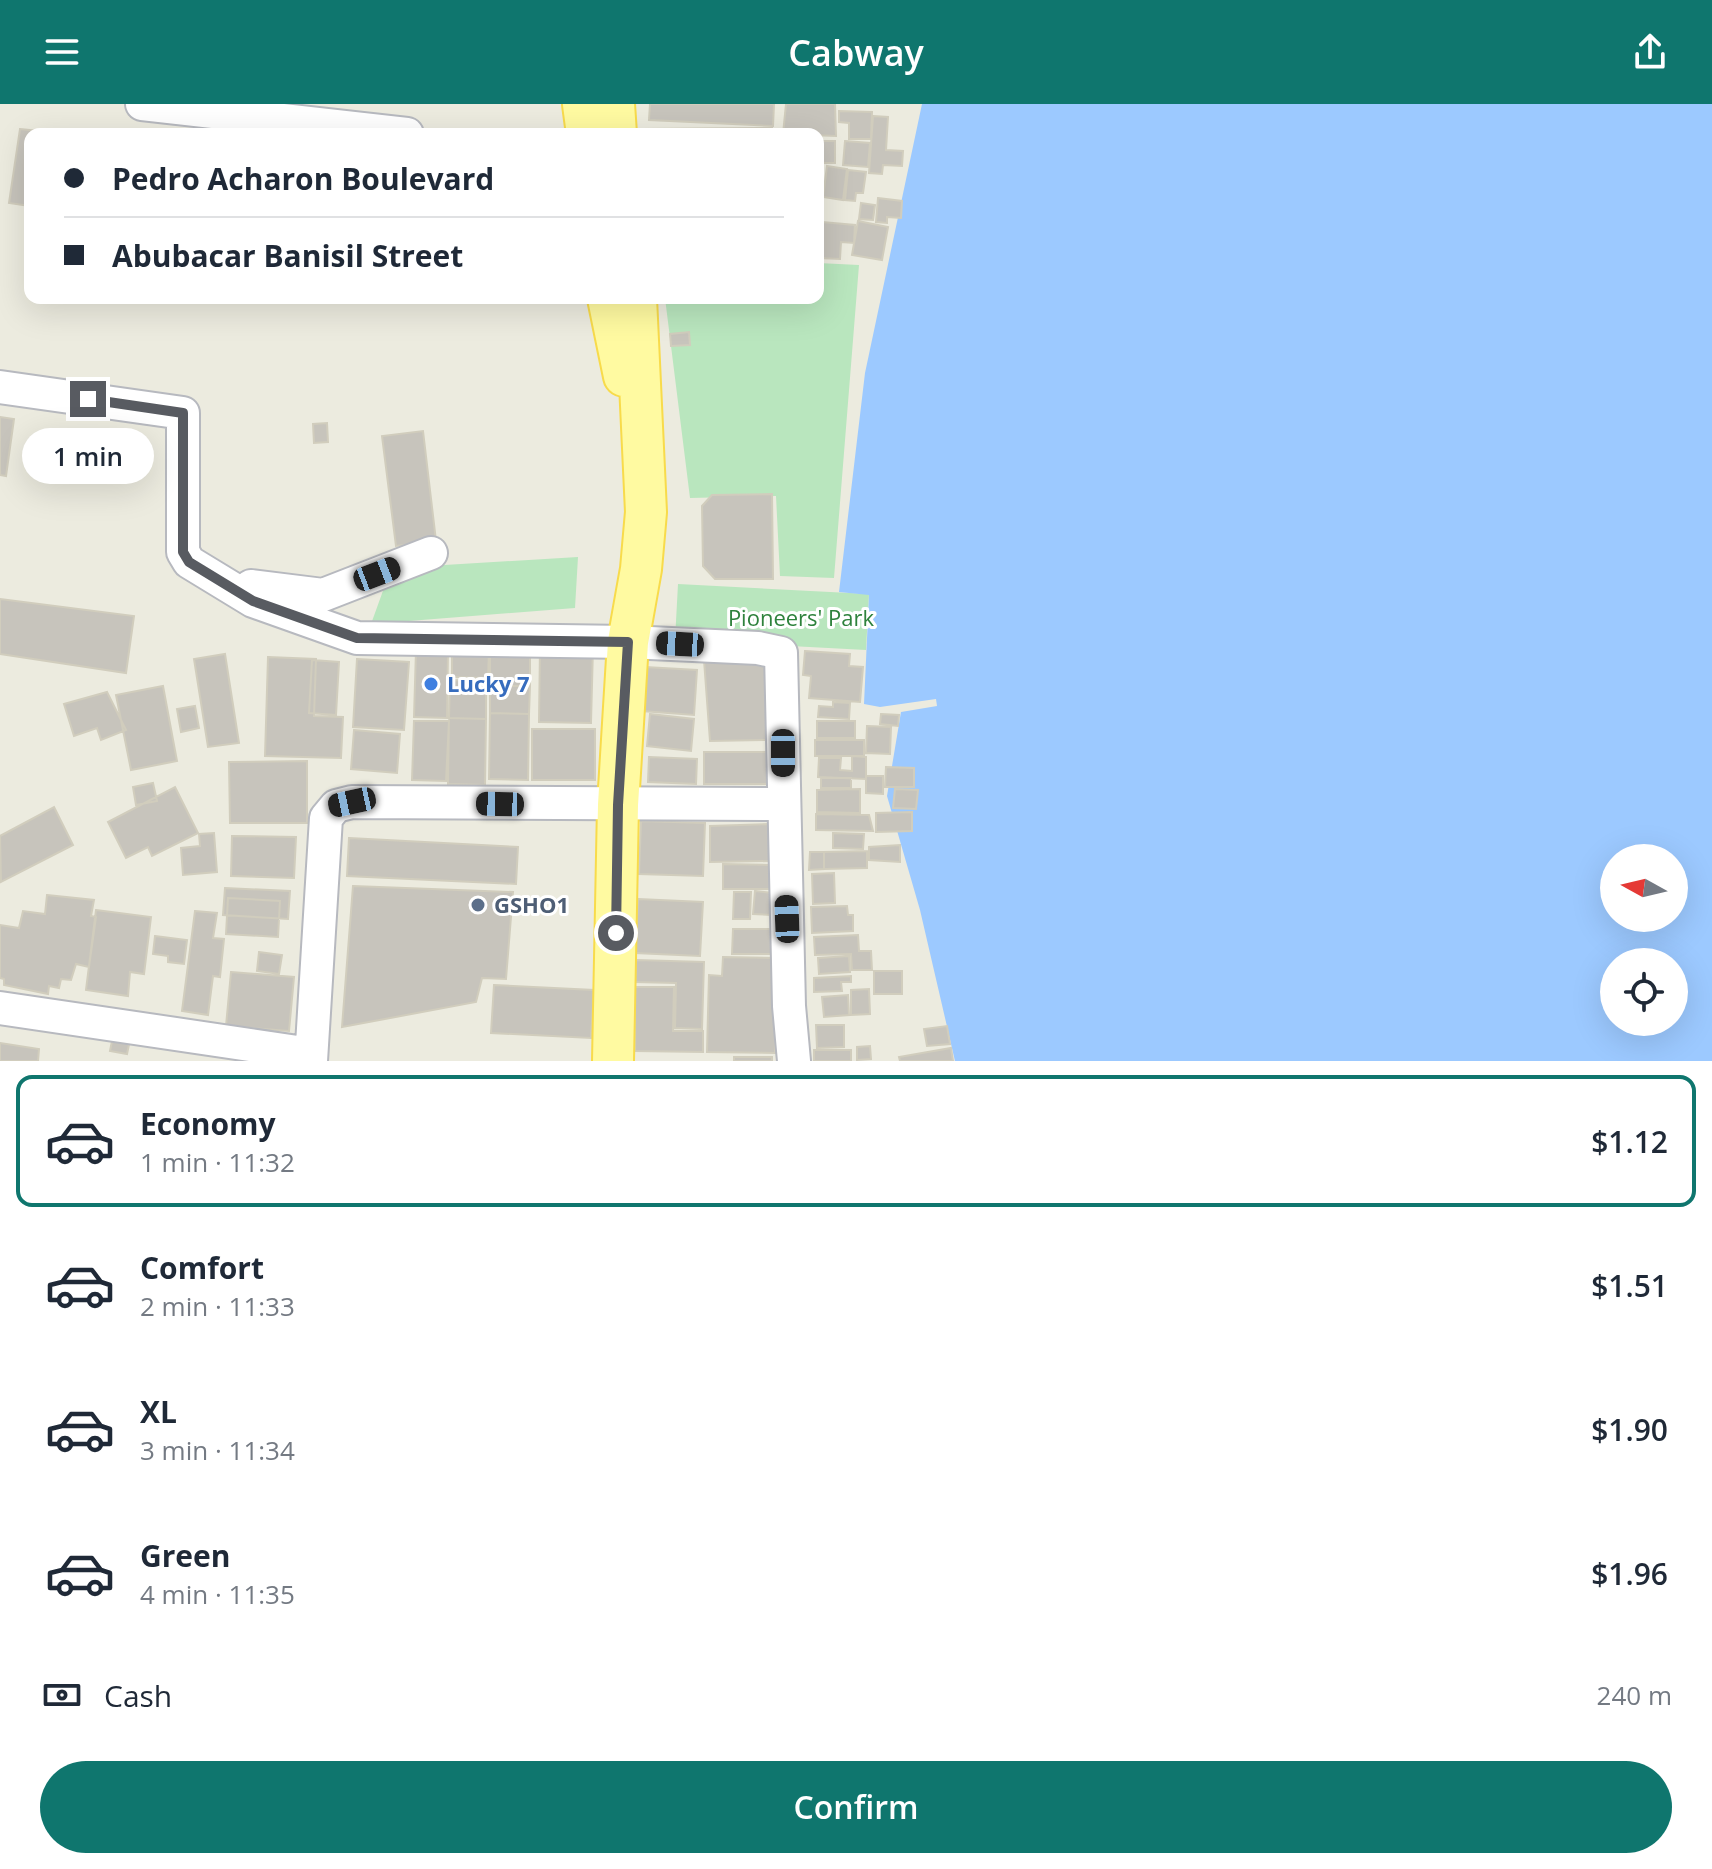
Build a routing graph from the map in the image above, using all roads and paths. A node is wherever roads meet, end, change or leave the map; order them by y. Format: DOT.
graph roads {
  1 [pos="142,104"];
  2 [pos="583,104"];
  3 [pos="614,104"];
  4 [pos="354,128"];
  5 [pos="586,128"];
  6 [pos="616,128"];
  7 [pos="609,304"];
  8 [pos="636,304"];
  9 [pos="0,387"];
  10 [pos="644,458"];
  11 [pos="431,553"];
  12 [pos="223,582"];
  13 [pos="628,642"];
  14 [pos="784,804"];
  15 [pos="618,805"];
  16 [pos="0,1008"];
  17 [pos="311,1058"];
  18 [pos="613,1061"];
  19 [pos="794,1061"];
  1 -- 4 [label="street"];
  2 -- 5 [label="main road"];
  3 -- 6 [label="main road"];
  7 -- 10 [label="main road"];
  8 -- 10 [label="main road"];
  9 -- 12 [label="street"];
  10 -- 13 [label="main road"];
  11 -- 12 [label="street"];
  12 -- 13 [label="street"];
  13 -- 14 [label="street"];
  13 -- 15 [label="main road"];
  14 -- 15 [label="street"];
  14 -- 19 [label="street"];
  15 -- 17 [label="street"];
  15 -- 18 [label="main road"];
  16 -- 17 [label="street"];
}
